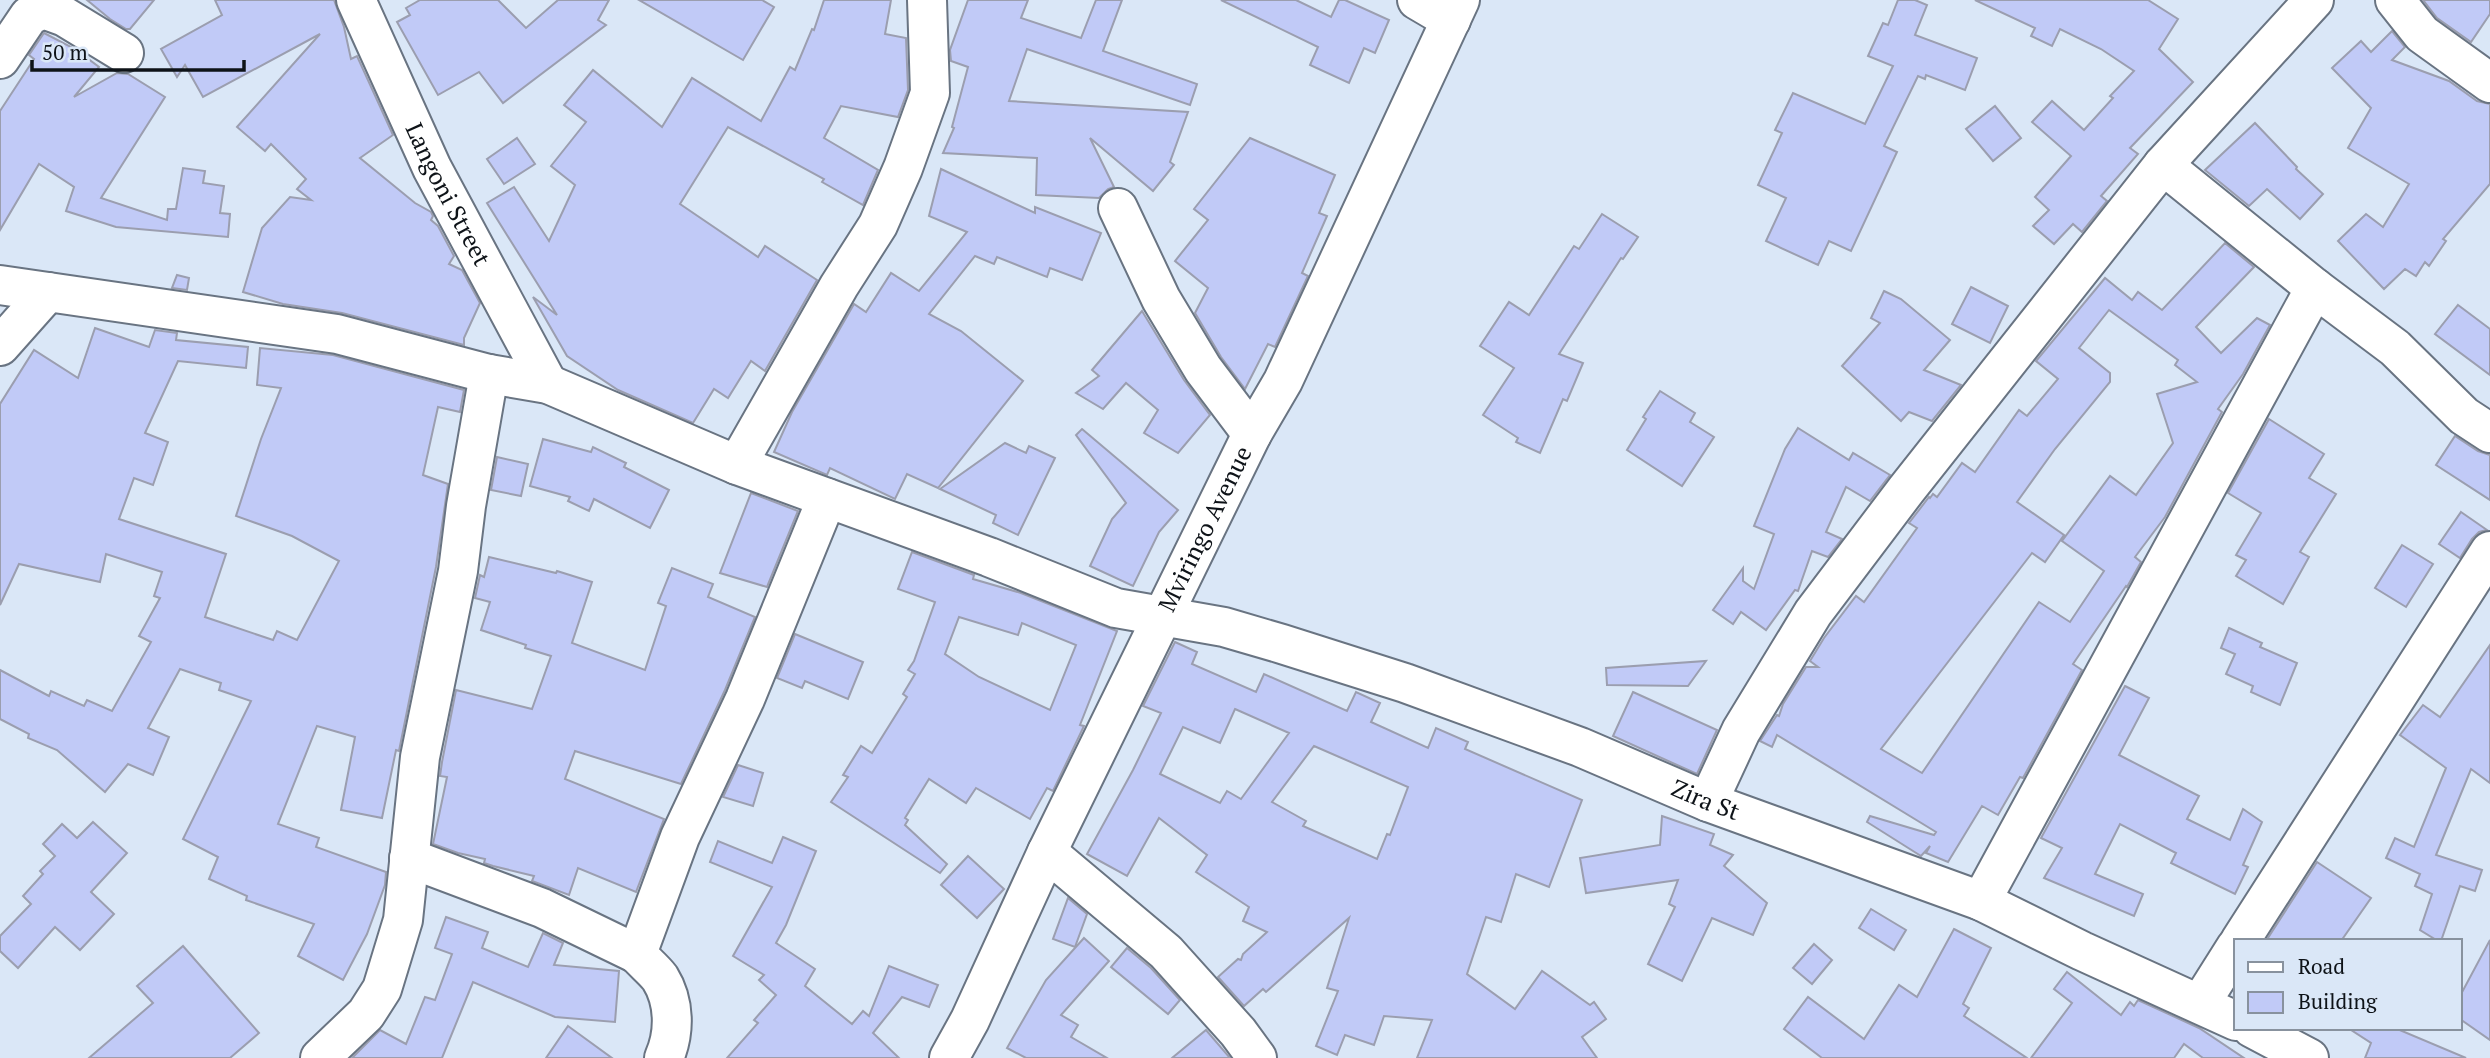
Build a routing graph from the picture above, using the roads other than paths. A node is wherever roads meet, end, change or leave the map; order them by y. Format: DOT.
graph roads {
  1 [pos="927,0"];
  2 [pos="1417,0"];
  3 [pos="2315,0"];
  4 [pos="2395,0"];
  5 [pos="368,5"];
  6 [pos="1455,10"];
  7 [pos="124,53"];
  8 [pos="0,59"];
  9 [pos="2490,83"];
  10 [pos="2163,165"];
  11 [pos="1118,208"];
  12 [pos="0,285"];
  13 [pos="2315,288"];
  14 [pos="48,292"];
  15 [pos="0,346"];
  16 [pos="489,374"];
  17 [pos="548,384"];
  18 [pos="2490,433"];
  19 [pos="1252,434"];
  20 [pos="737,465"];
  21 [pos="827,498"];
  22 [pos="2490,551"];
  23 [pos="1161,618"];
  24 [pos="1708,802"];
  25 [pos="1047,852"];
  26 [pos="409,858"];
  27 [pos="1981,901"];
  28 [pos="2241,939"];
  29 [pos="2234,950"];
  30 [pos="637,954"];
  31 [pos="2200,1004"];
  32 [pos="2234,1020"];
  33 [pos="2256,1030"];
  34 [pos="320,1058"];
  35 [pos="664,1058"];
  36 [pos="949,1058"];
  37 [pos="1257,1058"];
  38 [pos="2309,1058"];
  1 -- 20 [label="street"];
  2 -- 6 [label="street"];
  3 -- 10 [label="street"];
  4 -- 9 [label="street"];
  5 -- 17 [label="street, Langoni Street"];
  6 -- 19 [label="street, Mviringo Avenue"];
  7 -- 8 [label="street"];
  10 -- 13 [label="street"];
  10 -- 24 [label="street"];
  11 -- 19 [label="street"];
  12 -- 14 [label="street, Zira St"];
  13 -- 18 [label="street"];
  13 -- 27 [label="street"];
  14 -- 15 [label="street"];
  14 -- 16 [label="street, Zira St"];
  16 -- 17 [label="street, Zira St"];
  16 -- 26 [label="street"];
  17 -- 20 [label="street, Zira St"];
  19 -- 23 [label="street, Mviringo Avenue"];
  20 -- 21 [label="street, Zira St"];
  21 -- 23 [label="street, Zira St"];
  21 -- 30 [label="street"];
  22 -- 28 [label="street"];
  23 -- 24 [label="street, Zira St"];
  23 -- 25 [label="street, Mviringo Avenue"];
  24 -- 27 [label="street, Zira St"];
  25 -- 36 [label="street, Mviringo Avenue"];
  25 -- 37 [label="street"];
  26 -- 30 [label="street"];
  26 -- 34 [label="street"];
  27 -- 31 [label="street, Zira St"];
  29 -- 31 [label="street"];
  30 -- 35 [label="street"];
  31 -- 32 [label="street, Zira St"];
  33 -- 38 [label="street"];
}
